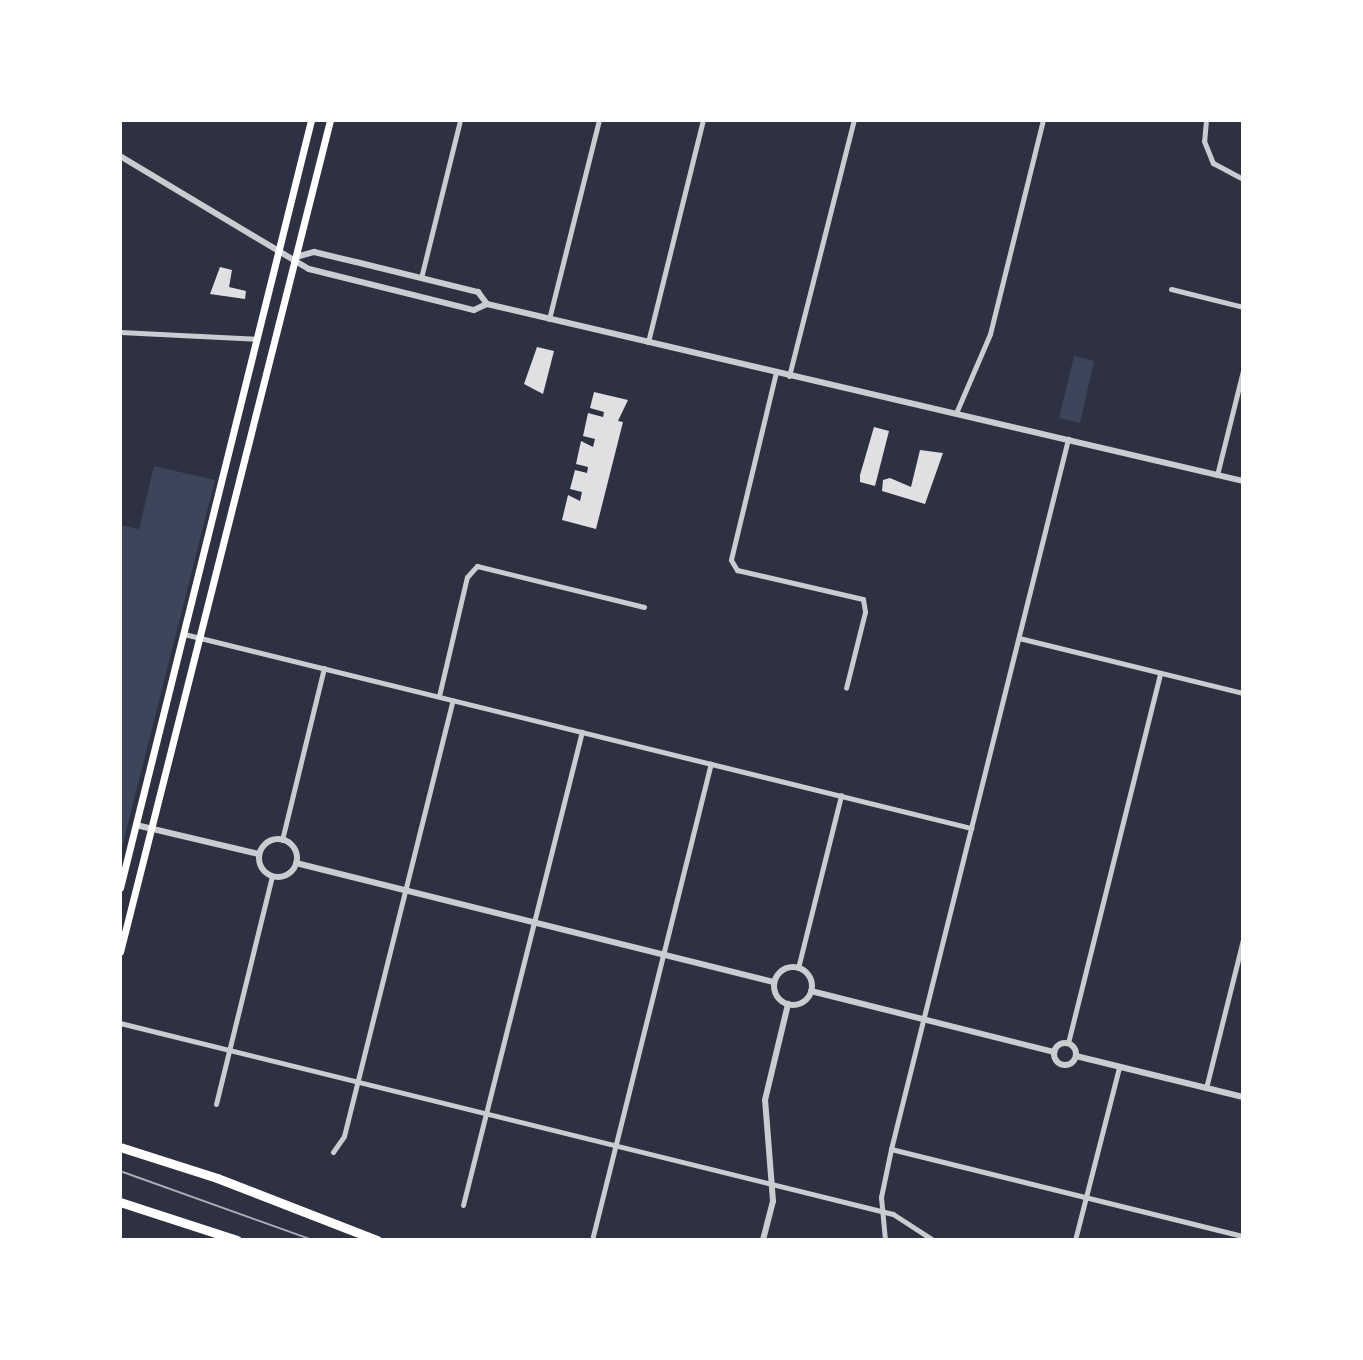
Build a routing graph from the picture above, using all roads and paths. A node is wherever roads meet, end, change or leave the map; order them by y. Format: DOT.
graph roads {
  1 [pos="311,120"];
  2 [pos="330,120"];
  3 [pos="460,120"];
  4 [pos="599,120"];
  5 [pos="703,120"];
  6 [pos="854,120"];
  7 [pos="1043,120"];
  8 [pos="1206,120"];
  9 [pos="120,156"];
  10 [pos="1243,179"];
  11 [pos="278,249"];
  12 [pos="296,257"];
  13 [pos="421,278"];
  14 [pos="1171,289"];
  15 [pos="487,304"];
  16 [pos="1243,307"];
  17 [pos="549,319"];
  18 [pos="120,332"];
  19 [pos="256,339"];
  20 [pos="648,342"];
  21 [pos="1243,371"];
  22 [pos="776,372"];
  23 [pos="789,376"];
  24 [pos="956,413"];
  25 [pos="1069,438"];
  26 [pos="1217,475"];
  27 [pos="1243,481"];
  28 [pos="644,607"];
  29 [pos="184,634"];
  30 [pos="201,638"];
  31 [pos="1019,638"];
  32 [pos="324,668"];
  33 [pos="1160,673"];
  34 [pos="846,688"];
  35 [pos="1243,693"];
  36 [pos="439,696"];
  37 [pos="453,700"];
  38 [pos="582,732"];
  39 [pos="711,763"];
  40 [pos="841,795"];
  41 [pos="136,825"];
  42 [pos="151,828"];
  43 [pos="971,828"];
  44 [pos="282,840"];
  45 [pos="259,854"];
  46 [pos="296,863"];
  47 [pos="272,876"];
  48 [pos="120,888"];
  49 [pos="405,890"];
  50 [pos="534,922"];
  51 [pos="1243,940"];
  52 [pos="120,952"];
  53 [pos="663,955"];
  54 [pos="798,968"];
  55 [pos="774,982"];
  56 [pos="811,991"];
  57 [pos="788,1004"];
  58 [pos="923,1019"];
  59 [pos="120,1023"];
  60 [pos="1068,1043"];
  61 [pos="229,1050"];
  62 [pos="1054,1052"];
  63 [pos="1076,1056"];
  64 [pos="1119,1067"];
  65 [pos="357,1081"];
  66 [pos="1206,1088"];
  67 [pos="1243,1097"];
  68 [pos="216,1104"];
  69 [pos="486,1113"];
  70 [pos="615,1145"];
  71 [pos="120,1147"];
  72 [pos="891,1149"];
  73 [pos="333,1152"];
  74 [pos="769,1184"];
  75 [pos="1086,1197"];
  76 [pos="120,1202"];
  77 [pos="463,1205"];
  78 [pos="880,1211"];
  79 [pos="1243,1236"];
  80 [pos="237,1240"];
  81 [pos="377,1240"];
  82 [pos="592,1240"];
  83 [pos="763,1240"];
  84 [pos="885,1240"];
  85 [pos="933,1240"];
  86 [pos="1075,1240"];
  1 -- 11 [label="main road"];
  2 -- 12 [label="main road"];
  3 -- 13 [label="street"];
  4 -- 17 [label="street"];
  5 -- 20 [label="street"];
  6 -- 23 [label="street"];
  7 -- 24 [label="street"];
  8 -- 10 [label="street"];
  9 -- 11 [label="street"];
  11 -- 12 [label="street"];
  11 -- 19 [label="main road"];
  12 -- 13 [label="street"];
  12 -- 15 [label="street"];
  12 -- 30 [label="main road"];
  13 -- 15 [label="street"];
  14 -- 16 [label="street"];
  15 -- 17 [label="street"];
  17 -- 20 [label="street"];
  18 -- 19 [label="street"];
  19 -- 29 [label="main road"];
  20 -- 22 [label="street"];
  21 -- 26 [label="street"];
  22 -- 23 [label="street"];
  22 -- 34 [label="street"];
  23 -- 24 [label="street"];
  24 -- 25 [label="street"];
  25 -- 26 [label="street"];
  25 -- 31 [label="street"];
  26 -- 27 [label="street"];
  28 -- 36 [label="street"];
  29 -- 30 [label="street"];
  29 -- 41 [label="main road"];
  30 -- 32 [label="street"];
  30 -- 42 [label="main road"];
  31 -- 33 [label="street"];
  31 -- 43 [label="street"];
  32 -- 36 [label="street"];
  32 -- 44 [label="street"];
  33 -- 35 [label="street"];
  33 -- 60 [label="street"];
  36 -- 37 [label="street"];
  37 -- 38 [label="street"];
  37 -- 49 [label="street"];
  38 -- 39 [label="street"];
  38 -- 50 [label="street"];
  39 -- 40 [label="street"];
  39 -- 53 [label="street"];
  40 -- 43 [label="street"];
  40 -- 54 [label="street"];
  41 -- 42 [label="street"];
  41 -- 48 [label="main road"];
  42 -- 45 [label="street"];
  42 -- 52 [label="main road"];
  43 -- 58 [label="street"];
  44 -- 45 [label="street"];
  44 -- 46 [label="street"];
  45 -- 47 [label="street"];
  46 -- 47 [label="street"];
  46 -- 49 [label="street"];
  47 -- 61 [label="street"];
  49 -- 50 [label="street"];
  49 -- 65 [label="street"];
  50 -- 53 [label="street"];
  50 -- 69 [label="street"];
  51 -- 66 [label="street"];
  53 -- 55 [label="street"];
  53 -- 70 [label="street"];
  54 -- 55 [label="street"];
  54 -- 56 [label="street"];
  55 -- 57 [label="street"];
  56 -- 57 [label="street"];
  56 -- 58 [label="street"];
  57 -- 74 [label="street"];
  58 -- 62 [label="street"];
  58 -- 72 [label="street"];
  59 -- 61 [label="street"];
  60 -- 62 [label="street"];
  60 -- 63 [label="street"];
  61 -- 65 [label="street"];
  61 -- 68 [label="street"];
  62 -- 63 [label="street"];
  63 -- 64 [label="street"];
  64 -- 66 [label="street"];
  64 -- 75 [label="street"];
  65 -- 69 [label="street"];
  65 -- 73 [label="street"];
  66 -- 67 [label="street"];
  69 -- 70 [label="street"];
  69 -- 77 [label="street"];
  70 -- 74 [label="street"];
  70 -- 82 [label="street"];
  71 -- 81 [label="highway"];
  72 -- 75 [label="street"];
  72 -- 78 [label="street"];
  74 -- 78 [label="street"];
  74 -- 83 [label="street"];
  75 -- 79 [label="street"];
  75 -- 86 [label="street"];
  76 -- 80 [label="highway"];
  78 -- 84 [label="street"];
  78 -- 85 [label="street"];
}
